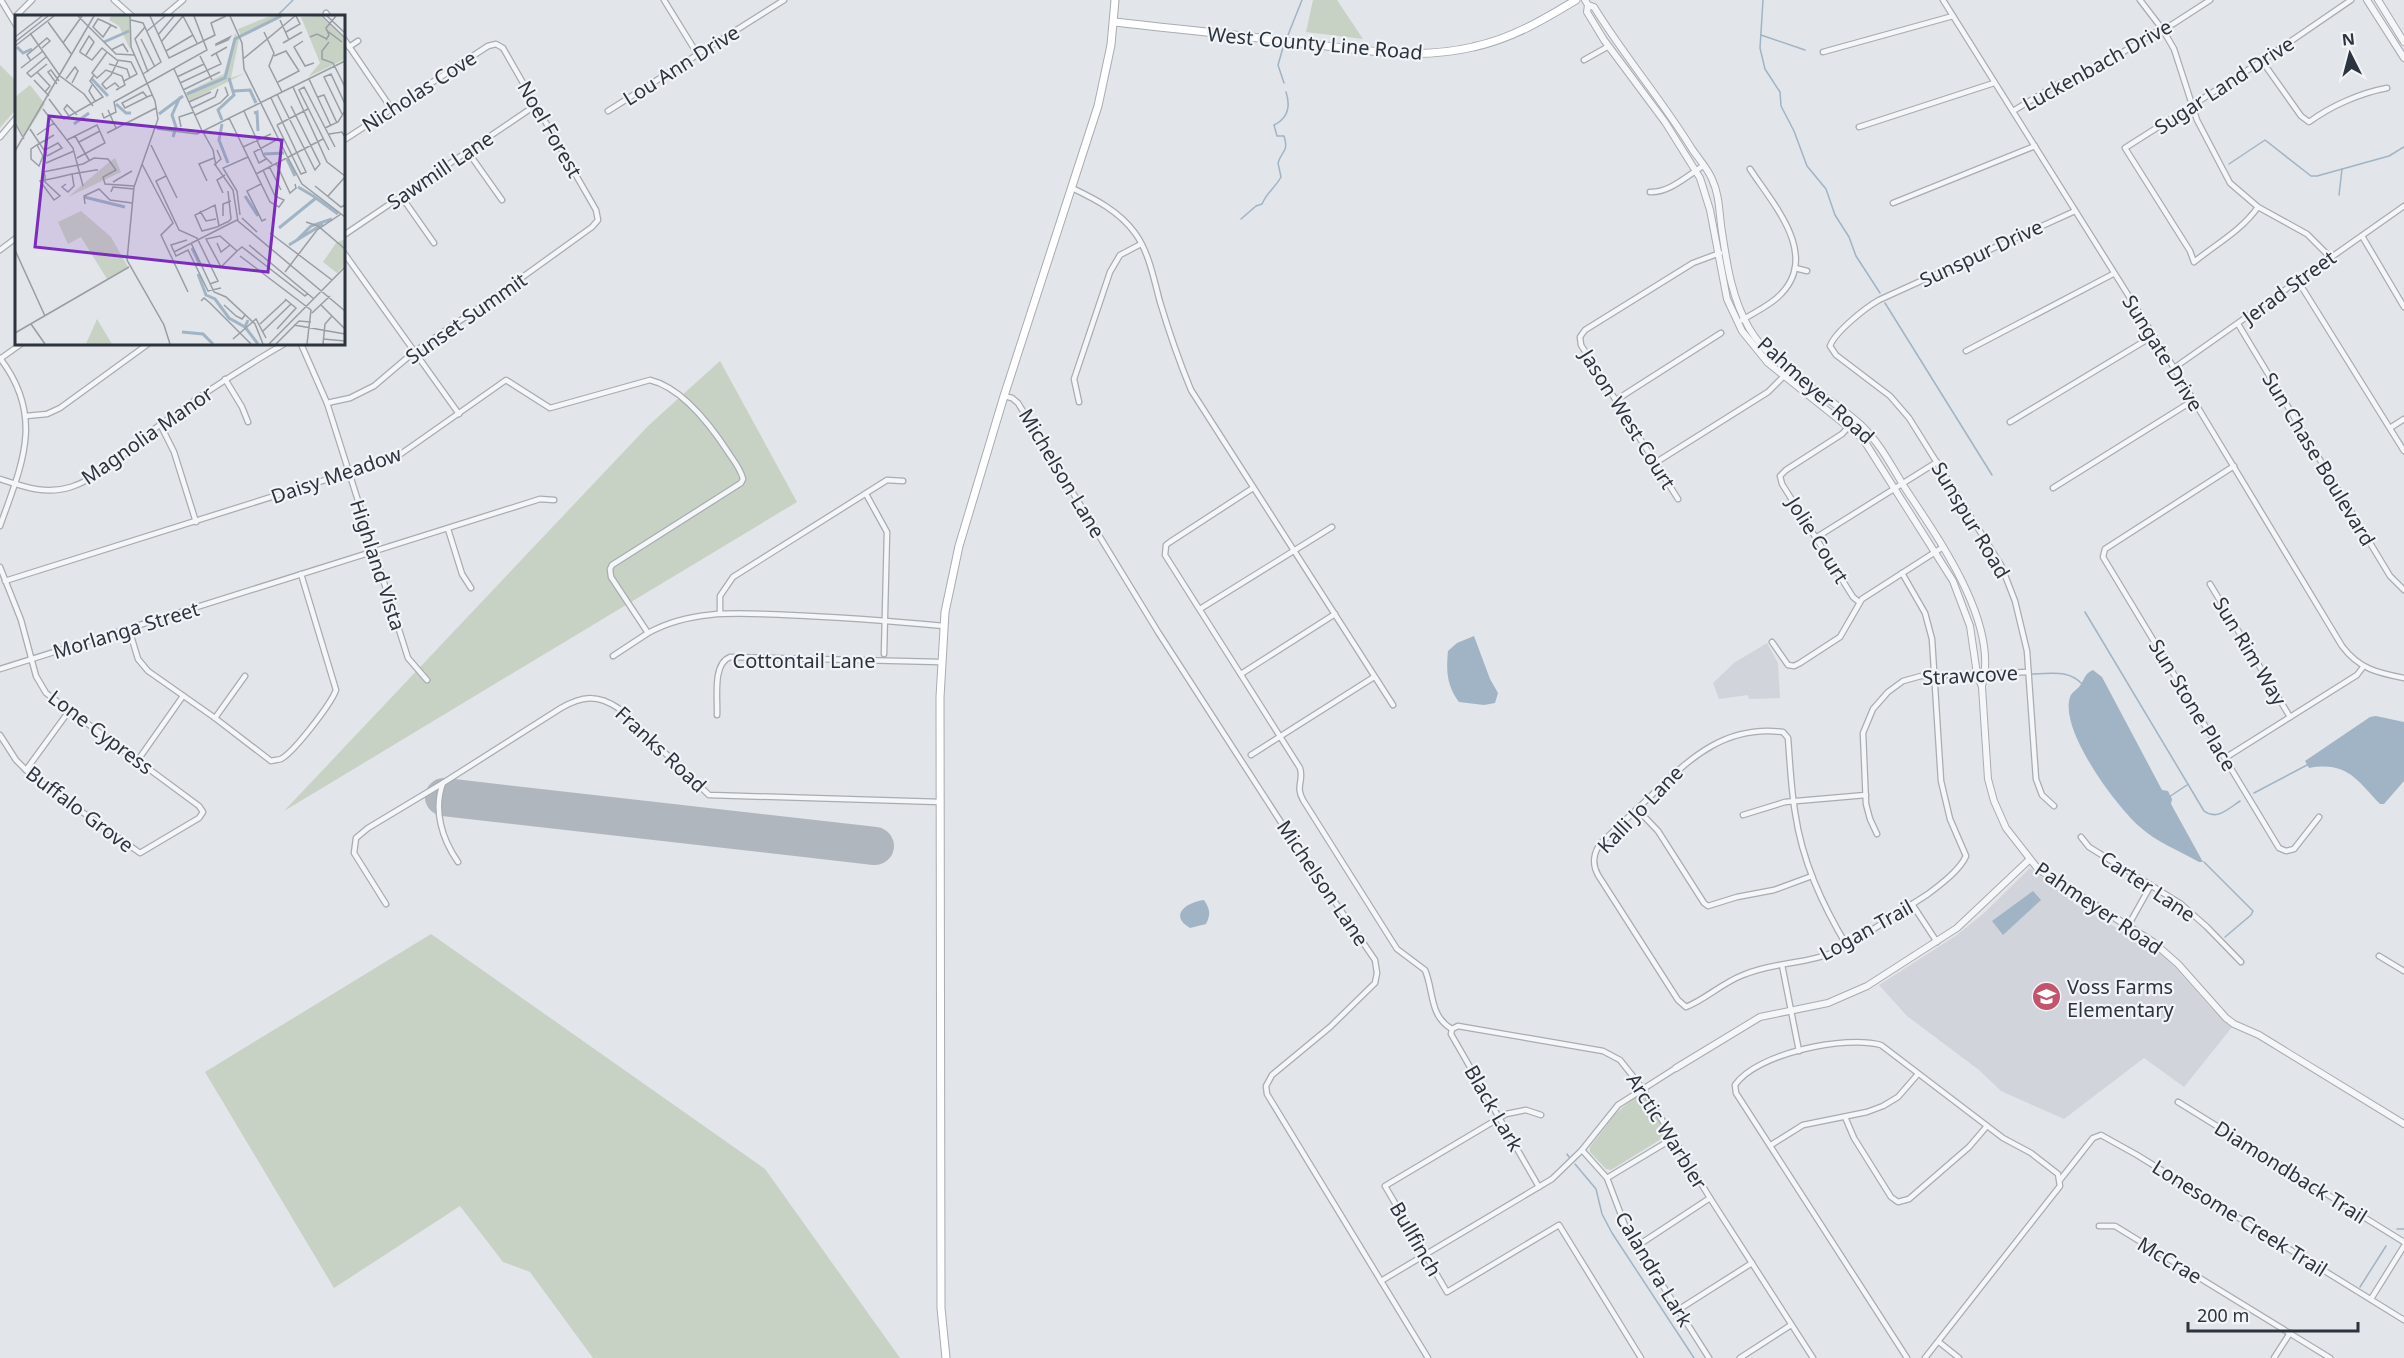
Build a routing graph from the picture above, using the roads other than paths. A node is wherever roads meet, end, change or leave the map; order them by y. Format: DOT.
graph roads {
  1 [pos="1,0"];
  2 [pos="32,0"];
  3 [pos="114,0"];
  4 [pos="183,0"];
  5 [pos="664,0"];
  6 [pos="784,0"];
  7 [pos="1115,0"];
  8 [pos="1576,0"];
  9 [pos="1943,0"];
  10 [pos="2140,0"];
  11 [pos="2210,0"];
  12 [pos="2351,0"];
  13 [pos="2367,0"];
  14 [pos="2378,0"];
  15 [pos="1586,2"];
  16 [pos="17,15"];
  17 [pos="131,15"];
  18 [pos="165,15"];
  19 [pos="1953,16"];
  20 [pos="13,19"];
  21 [pos="1114,22"];
  22 [pos="15,23"];
  23 [pos="2163,29"];
  24 [pos="345,41"];
  25 [pos="358,41"];
  26 [pos="2404,42"];
  27 [pos="496,44"];
  28 [pos="1609,46"];
  29 [pos="349,47"];
  30 [pos="1823,52"];
  31 [pos="698,55"];
  32 [pos="2404,58"];
  33 [pos="1584,60"];
  34 [pos="2262,61"];
  35 [pos="1994,82"];
  36 [pos="2387,88"];
  37 [pos="536,105"];
  38 [pos="2193,106"];
  39 [pos="391,108"];
  40 [pos="608,111"];
  41 [pos="2013,111"];
  42 [pos="15,119"];
  43 [pos="1859,127"];
  44 [pos="0,137"];
  45 [pos="345,139"];
  46 [pos="2035,146"];
  47 [pos="468,152"];
  48 [pos="1703,166"];
  49 [pos="1750,169"];
  50 [pos="1696,171"];
  51 [pos="1072,188"];
  52 [pos="1650,192"];
  53 [pos="401,196"];
  54 [pos="502,200"];
  55 [pos="1893,203"];
  56 [pos="2404,206"];
  57 [pos="2258,207"];
  58 [pos="2075,211"];
  59 [pos="598,220"];
  60 [pos="345,233"];
  61 [pos="2362,236"];
  62 [pos="15,239"];
  63 [pos="434,243"];
  64 [pos="1141,243"];
  65 [pos="0,250"];
  66 [pos="1726,251"];
  67 [pos="1718,253"];
  68 [pos="345,254"];
  69 [pos="2330,257"];
  70 [pos="1795,268"];
  71 [pos="1807,271"];
  72 [pos="2113,274"];
  73 [pos="2298,281"];
  74 [pos="1888,295"];
  75 [pos="2404,307"];
  76 [pos="1744,318"];
  77 [pos="1738,323"];
  78 [pos="2238,324"];
  79 [pos="1721,333"];
  80 [pos="2153,336"];
  81 [pos="20,345"];
  82 [pos="147,345"];
  83 [pos="282,345"];
  84 [pos="301,345"];
  85 [pos="1966,351"];
  86 [pos="414,352"];
  87 [pos="0,358"];
  88 [pos="2174,369"];
  89 [pos="1789,371"];
  90 [pos="1784,377"];
  91 [pos="225,379"];
  92 [pos="1004,396"];
  93 [pos="1616,400"];
  94 [pos="2194,400"];
  95 [pos="1079,402"];
  96 [pos="327,403"];
  97 [pos="459,414"];
  98 [pos="26,416"];
  99 [pos="1855,420"];
  100 [pos="2404,420"];
  101 [pos="248,422"];
  102 [pos="2010,422"];
  103 [pos="160,424"];
  104 [pos="1850,427"];
  105 [pos="2390,428"];
  106 [pos="2404,452"];
  107 [pos="1937,462"];
  108 [pos="1655,463"];
  109 [pos="2234,466"];
  110 [pos="350,473"];
  111 [pos="0,479"];
  112 [pos="903,481"];
  113 [pos="15,484"];
  114 [pos="1903,484"];
  115 [pos="1254,488"];
  116 [pos="1896,488"];
  117 [pos="2053,488"];
  118 [pos="866,494"];
  119 [pos="1678,499"];
  120 [pos="554,500"];
  121 [pos="196,522"];
  122 [pos="0,526"];
  123 [pos="1332,527"];
  124 [pos="448,529"];
  125 [pos="1817,537"];
  126 [pos="1943,547"];
  127 [pos="1294,551"];
  128 [pos="1936,551"];
  129 [pos="374,552"];
  130 [pos="0,567"];
  131 [pos="1902,573"];
  132 [pos="301,574"];
  133 [pos="5,582"];
  134 [pos="2210,584"];
  135 [pos="471,588"];
  136 [pos="2404,590"];
  137 [pos="1859,602"];
  138 [pos="1200,609"];
  139 [pos="720,613"];
  140 [pos="1335,614"];
  141 [pos="885,621"];
  142 [pos="944,626"];
  143 [pos="129,629"];
  144 [pos="648,633"];
  145 [pos="1772,642"];
  146 [pos="884,654"];
  147 [pos="613,656"];
  148 [pos="31,659"];
  149 [pos="941,662"];
  150 [pos="2362,667"];
  151 [pos="0,669"];
  152 [pos="2028,672"];
  153 [pos="1986,673"];
  154 [pos="1241,674"];
  155 [pos="1977,674"];
  156 [pos="245,676"];
  157 [pos="1934,676"];
  158 [pos="1374,677"];
  159 [pos="2404,678"];
  160 [pos="427,680"];
  161 [pos="1982,687"];
  162 [pos="183,696"];
  163 [pos="1393,705"];
  164 [pos="69,711"];
  165 [pos="717,715"];
  166 [pos="2290,717"];
  167 [pos="215,718"];
  168 [pos="0,735"];
  169 [pos="1280,737"];
  170 [pos="1251,754"];
  171 [pos="2225,758"];
  172 [pos="138,760"];
  173 [pos="26,770"];
  174 [pos="443,783"];
  175 [pos="1866,795"];
  176 [pos="1793,801"];
  177 [pos="940,802"];
  178 [pos="2054,806"];
  179 [pos="1637,808"];
  180 [pos="1743,815"];
  181 [pos="2319,817"];
  182 [pos="1877,834"];
  183 [pos="2081,837"];
  184 [pos="140,853"];
  185 [pos="2029,860"];
  186 [pos="458,862"];
  187 [pos="1812,876"];
  188 [pos="2151,885"];
  189 [pos="386,904"];
  190 [pos="1912,904"];
  191 [pos="2128,926"];
  192 [pos="1937,942"];
  193 [pos="1847,946"];
  194 [pos="2379,956"];
  195 [pos="2241,962"];
  196 [pos="1782,965"];
  197 [pos="2404,971"];
  198 [pos="1686,1007"];
  199 [pos="1790,1010"];
  200 [pos="1452,1029"];
  201 [pos="1799,1050"];
  202 [pos="1676,1068"];
  203 [pos="1918,1074"];
  204 [pos="1643,1089"];
  205 [pos="2178,1102"];
  206 [pos="1541,1115"];
  207 [pos="1845,1117"];
  208 [pos="1499,1118"];
  209 [pos="2404,1124"];
  210 [pos="1987,1126"];
  211 [pos="1672,1139"];
  212 [pos="1771,1145"];
  213 [pos="1582,1150"];
  214 [pos="1606,1178"];
  215 [pos="2060,1180"];
  216 [pos="1539,1187"];
  217 [pos="1710,1198"];
  218 [pos="2099,1226"];
  219 [pos="2404,1244"];
  220 [pos="1637,1246"];
  221 [pos="1426,1255"];
  222 [pos="1752,1263"];
  223 [pos="1381,1281"];
  224 [pos="2371,1299"];
  225 [pos="1678,1310"];
  226 [pos="2404,1320"];
  227 [pos="1791,1325"];
  228 [pos="2290,1333"];
  229 [pos="1939,1342"];
  230 [pos="946,1358"];
  231 [pos="1428,1358"];
  232 [pos="1641,1358"];
  233 [pos="1709,1358"];
  234 [pos="1740,1358"];
  235 [pos="1813,1358"];
  236 [pos="1907,1358"];
  237 [pos="1925,1358"];
  238 [pos="1959,1358"];
  239 [pos="2274,1358"];
  240 [pos="2330,1358"];
  1 -- 20 [label="street"];
  2 -- 16 [label="street"];
  3 -- 17 [label="street"];
  4 -- 18 [label="street"];
  5 -- 31 [label="street"];
  6 -- 31 [label="street, Lou Ann Drive"];
  7 -- 21 [label="main road"];
  8 -- 21 [label="main road, West County Line Road"];
  9 -- 19 [label="street, Sungate Drive"];
  10 -- 23 [label="street"];
  11 -- 23 [label="street, Luckenbach Drive"];
  12 -- 34 [label="street, Sugar Land Drive"];
  13 -- 32 [label="street"];
  14 -- 26 [label="street"];
  15 -- 28 [label="street, Pahmeyer Road"];
  15 -- 48 [label="street, Pahmeyer Road"];
  19 -- 30 [label="street"];
  19 -- 35 [label="street, Sungate Drive"];
  20 -- 22 [label="street"];
  21 -- 51 [label="main road"];
  23 -- 38 [label="street"];
  23 -- 41 [label="street, Luckenbach Drive"];
  24 -- 29 [label="street"];
  25 -- 29 [label="street"];
  27 -- 37 [label="street, Noel Forest"];
  27 -- 39 [label="street, Nicholas Cove"];
  28 -- 33 [label="street"];
  28 -- 50 [label="street, Pahmeyer Road"];
  29 -- 39 [label="street"];
  31 -- 40 [label="street, Lou Ann Drive"];
  34 -- 36 [label="street"];
  34 -- 38 [label="street, Sugar Land Drive"];
  35 -- 41 [label="street, Sungate Drive"];
  35 -- 43 [label="street"];
  37 -- 47 [label="street, Sawmill Lane"];
  37 -- 59 [label="street, Noel Forest"];
  38 -- 57 [label="street"];
  38 -- 57 [label="street, Sugar Land Drive"];
  39 -- 45 [label="street, Nicholas Cove"];
  41 -- 46 [label="street, Sungate Drive"];
  42 -- 44 [label="street"];
  46 -- 55 [label="street"];
  46 -- 58 [label="street, Sungate Drive"];
  47 -- 53 [label="street, Sawmill Lane"];
  47 -- 54 [label="street"];
  48 -- 50 [label="street"];
  48 -- 66 [label="street, Pahmeyer Road"];
  49 -- 70 [label="street"];
  50 -- 52 [label="street"];
  50 -- 67 [label="street, Pahmeyer Road"];
  51 -- 64 [label="street"];
  51 -- 92 [label="main road"];
  53 -- 60 [label="street, Sawmill Lane"];
  53 -- 63 [label="street"];
  56 -- 61 [label="street, Jerad Street"];
  57 -- 69 [label="street"];
  58 -- 72 [label="street, Sungate Drive"];
  58 -- 74 [label="street, Sunspur Drive"];
  59 -- 86 [label="street, Sunset Summit"];
  61 -- 69 [label="street, Jerad Street"];
  61 -- 75 [label="street"];
  62 -- 65 [label="street"];
  64 -- 95 [label="street"];
  64 -- 115 [label="street"];
  66 -- 67 [label="street"];
  66 -- 76 [label="street, Pahmeyer Road"];
  67 -- 77 [label="street, Pahmeyer Road"];
  67 -- 93 [label="street, Jason West Court"];
  68 -- 86 [label="street"];
  69 -- 73 [label="street, Jerad Street"];
  70 -- 71 [label="street"];
  70 -- 76 [label="street"];
  72 -- 80 [label="street, Sungate Drive"];
  72 -- 85 [label="street"];
  73 -- 78 [label="street, Jerad Street"];
  73 -- 105 [label="street"];
  74 -- 107 [label="street, Sunspur Road"];
  76 -- 77 [label="street"];
  76 -- 89 [label="street, Pahmeyer Road"];
  77 -- 90 [label="street, Pahmeyer Road"];
  78 -- 88 [label="street, Jerad Street"];
  78 -- 136 [label="street, Sun Chase Boulevard"];
  79 -- 93 [label="street"];
  80 -- 88 [label="street, Sungate Drive"];
  80 -- 102 [label="street"];
  81 -- 87 [label="street"];
  82 -- 98 [label="street"];
  83 -- 91 [label="street, Magnolia Manor"];
  84 -- 96 [label="street, Highland Vista"];
  86 -- 96 [label="street, Sunset Summit"];
  86 -- 97 [label="street"];
  87 -- 98 [label="street"];
  88 -- 94 [label="street, Sungate Drive"];
  89 -- 90 [label="street"];
  89 -- 99 [label="street, Pahmeyer Road"];
  90 -- 104 [label="street, Pahmeyer Road"];
  90 -- 108 [label="street"];
  91 -- 101 [label="street"];
  91 -- 103 [label="street, Magnolia Manor"];
  92 -- 142 [label="main road"];
  92 -- 223 [label="street, Michelson Lane"];
  93 -- 108 [label="street, Jason West Court"];
  94 -- 109 [label="street, Sungate Drive"];
  94 -- 117 [label="street"];
  96 -- 110 [label="street, Highland Vista"];
  97 -- 110 [label="street, Daisy Meadow"];
  97 -- 144 [label="street, Daisy Meadow"];
  98 -- 113 [label="street"];
  99 -- 104 [label="street"];
  99 -- 114 [label="street, Pahmeyer Road"];
  100 -- 105 [label="street"];
  103 -- 113 [label="street, Magnolia Manor"];
  103 -- 121 [label="street"];
  104 -- 116 [label="street, Pahmeyer Road"];
  104 -- 125 [label="street, Jolie Court"];
  105 -- 106 [label="street"];
  107 -- 114 [label="street"];
  107 -- 152 [label="street, Sunspur Road"];
  108 -- 119 [label="street, Jason West Court"];
  109 -- 150 [label="street, Sungate Drive"];
  109 -- 171 [label="street, Sun Stone Place"];
  110 -- 121 [label="street, Daisy Meadow"];
  110 -- 129 [label="street, Highland Vista"];
  111 -- 113 [label="street, Magnolia Manor"];
  112 -- 118 [label="street"];
  113 -- 122 [label="street"];
  114 -- 116 [label="street"];
  114 -- 126 [label="street, Pahmeyer Road"];
  115 -- 127 [label="street"];
  115 -- 138 [label="street"];
  116 -- 125 [label="street"];
  116 -- 128 [label="street, Pahmeyer Road"];
  118 -- 139 [label="street"];
  118 -- 141 [label="street"];
  120 -- 124 [label="street, Morlanga Street"];
  121 -- 133 [label="street, Daisy Meadow"];
  123 -- 127 [label="street"];
  124 -- 129 [label="street, Morlanga Street"];
  124 -- 135 [label="street"];
  125 -- 137 [label="street, Jolie Court"];
  126 -- 128 [label="street"];
  126 -- 153 [label="street, Pahmeyer Road"];
  127 -- 138 [label="street"];
  127 -- 140 [label="street"];
  128 -- 131 [label="street"];
  128 -- 155 [label="street, Pahmeyer Road"];
  129 -- 132 [label="street, Morlanga Street"];
  129 -- 160 [label="street, Highland Vista"];
  130 -- 133 [label="street, Lone Cypress"];
  131 -- 137 [label="street"];
  131 -- 157 [label="street"];
  132 -- 143 [label="street, Morlanga Street"];
  132 -- 167 [label="street"];
  133 -- 148 [label="street, Lone Cypress"];
  134 -- 166 [label="street, Sun Rim Way"];
  137 -- 145 [label="street"];
  138 -- 154 [label="street"];
  139 -- 141 [label="street"];
  139 -- 144 [label="street"];
  140 -- 154 [label="street"];
  140 -- 158 [label="street"];
  141 -- 142 [label="street"];
  141 -- 146 [label="street"];
  142 -- 149 [label="main road"];
  143 -- 148 [label="street, Morlanga Street"];
  143 -- 162 [label="street"];
  144 -- 147 [label="street"];
  148 -- 151 [label="street, Morlanga Street"];
  148 -- 164 [label="street, Lone Cypress"];
  149 -- 165 [label="street, Cottontail Lane"];
  149 -- 177 [label="main road"];
  150 -- 159 [label="street"];
  150 -- 166 [label="street"];
  152 -- 153 [label="street, Strawcove"];
  152 -- 178 [label="street, Sunspur Road"];
  153 -- 155 [label="street, Strawcove"];
  153 -- 161 [label="street, Pahmeyer Road"];
  154 -- 169 [label="street"];
  155 -- 157 [label="street, Strawcove"];
  155 -- 161 [label="street, Pahmeyer Road"];
  156 -- 167 [label="street"];
  157 -- 175 [label="street, Strawcove"];
  157 -- 190 [label="street, Logan Trail"];
  158 -- 163 [label="street"];
  158 -- 169 [label="street"];
  161 -- 185 [label="street, Pahmeyer Road"];
  162 -- 167 [label="street"];
  162 -- 172 [label="street"];
  164 -- 172 [label="street, Lone Cypress"];
  164 -- 173 [label="street"];
  166 -- 171 [label="street"];
  168 -- 173 [label="street, Buffalo Grove"];
  169 -- 170 [label="street"];
  169 -- 200 [label="street, Arctic Warbler"];
  171 -- 181 [label="street, Sun Stone Place"];
  172 -- 184 [label="street, Lone Cypress"];
  173 -- 184 [label="street, Buffalo Grove"];
  174 -- 177 [label="street, Franks Road"];
  174 -- 186 [label="street"];
  174 -- 189 [label="street, Franks Road"];
  175 -- 176 [label="street"];
  175 -- 182 [label="street, Strawcove"];
  176 -- 179 [label="street, Kalli Jo Lane"];
  176 -- 180 [label="street"];
  176 -- 187 [label="street"];
  177 -- 230 [label="main road"];
  179 -- 187 [label="street"];
  179 -- 198 [label="street, Kalli Jo Lane"];
  183 -- 188 [label="street, Carter Lane"];
  185 -- 191 [label="street, Pahmeyer Road"];
  185 -- 192 [label="street"];
  187 -- 193 [label="street"];
  188 -- 191 [label="street"];
  188 -- 195 [label="street, Carter Lane"];
  190 -- 192 [label="street"];
  190 -- 193 [label="street, Logan Trail"];
  191 -- 209 [label="street, Pahmeyer Road"];
  192 -- 199 [label="street"];
  193 -- 196 [label="street, Logan Trail"];
  194 -- 197 [label="street"];
  196 -- 198 [label="street, Logan Trail"];
  196 -- 199 [label="street"];
  199 -- 201 [label="street"];
  199 -- 202 [label="street"];
  200 -- 204 [label="street, Arctic Warbler"];
  200 -- 208 [label="street, Black Lark"];
  201 -- 203 [label="street"];
  201 -- 212 [label="street"];
  202 -- 204 [label="street"];
  203 -- 207 [label="street"];
  203 -- 210 [label="street"];
  204 -- 211 [label="street, Arctic Warbler"];
  204 -- 213 [label="street"];
  205 -- 219 [label="street, Diamondback Trail"];
  206 -- 208 [label="street"];
  207 -- 210 [label="street"];
  207 -- 212 [label="street"];
  208 -- 216 [label="street, Black Lark"];
  208 -- 221 [label="street, Bullfinch"];
  210 -- 215 [label="street"];
  211 -- 214 [label="street"];
  211 -- 217 [label="street, Arctic Warbler"];
  212 -- 236 [label="street"];
  213 -- 214 [label="street, Calandra Lark"];
  213 -- 216 [label="street"];
  214 -- 220 [label="street, Calandra Lark"];
  215 -- 224 [label="street, Lonesome Creek Trail"];
  215 -- 229 [label="street"];
  216 -- 221 [label="street"];
  217 -- 220 [label="street"];
  217 -- 222 [label="street, Arctic Warbler"];
  218 -- 228 [label="street, McCrae"];
  219 -- 224 [label="street"];
  220 -- 225 [label="street, Calandra Lark"];
  221 -- 223 [label="street"];
  221 -- 232 [label="street, Bullfinch"];
  222 -- 225 [label="street"];
  222 -- 227 [label="street, Arctic Warbler"];
  223 -- 231 [label="street, Michelson Lane"];
  224 -- 226 [label="street, Lonesome Creek Trail"];
  225 -- 233 [label="street, Calandra Lark"];
  227 -- 234 [label="street"];
  227 -- 235 [label="street, Arctic Warbler"];
  228 -- 239 [label="street"];
  228 -- 240 [label="street, McCrae"];
  229 -- 237 [label="street"];
  229 -- 238 [label="street"];
}
